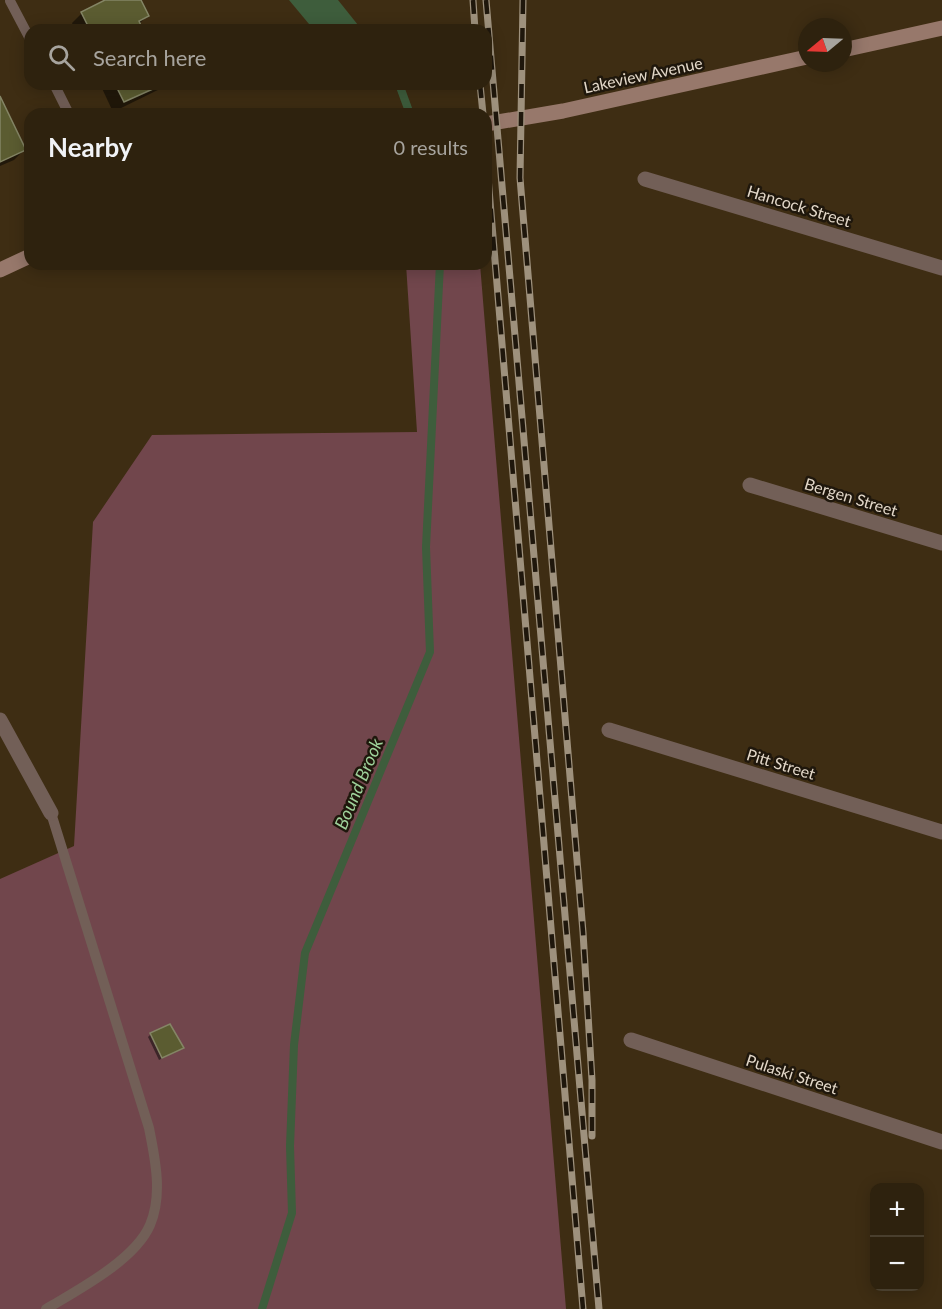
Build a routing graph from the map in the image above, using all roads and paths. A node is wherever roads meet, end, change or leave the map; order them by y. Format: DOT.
graph roads {
  1 [pos="8,3"];
  2 [pos="942,28"];
  3 [pos="24,29"];
  4 [pos="852,48"];
  5 [pos="798,59"];
  6 [pos="57,90"];
  7 [pos="66,108"];
  8 [pos="492,123"];
  9 [pos="645,179"];
  10 [pos="24,259"];
  11 [pos="942,268"];
  12 [pos="0,270"];
  13 [pos="750,485"];
  14 [pos="942,543"];
  15 [pos="0,720"];
  16 [pos="609,730"];
  17 [pos="51,813"];
  18 [pos="942,832"];
  19 [pos="632,1040"];
  20 [pos="942,1143"];
  21 [pos="46,1309"];
  1 -- 3 [label="lane"];
  2 -- 4 [label="main road"];
  5 -- 8 [label="main road, Lakeview Avenue"];
  6 -- 7 [label="lane"];
  9 -- 11 [label="street, Hancock Street"];
  10 -- 12 [label="main road"];
  13 -- 14 [label="street, Bergen Street"];
  15 -- 17 [label="street"];
  16 -- 18 [label="street, Pitt Street"];
  17 -- 21 [label="lane"];
  19 -- 20 [label="street, Pulaski Street"];
}
